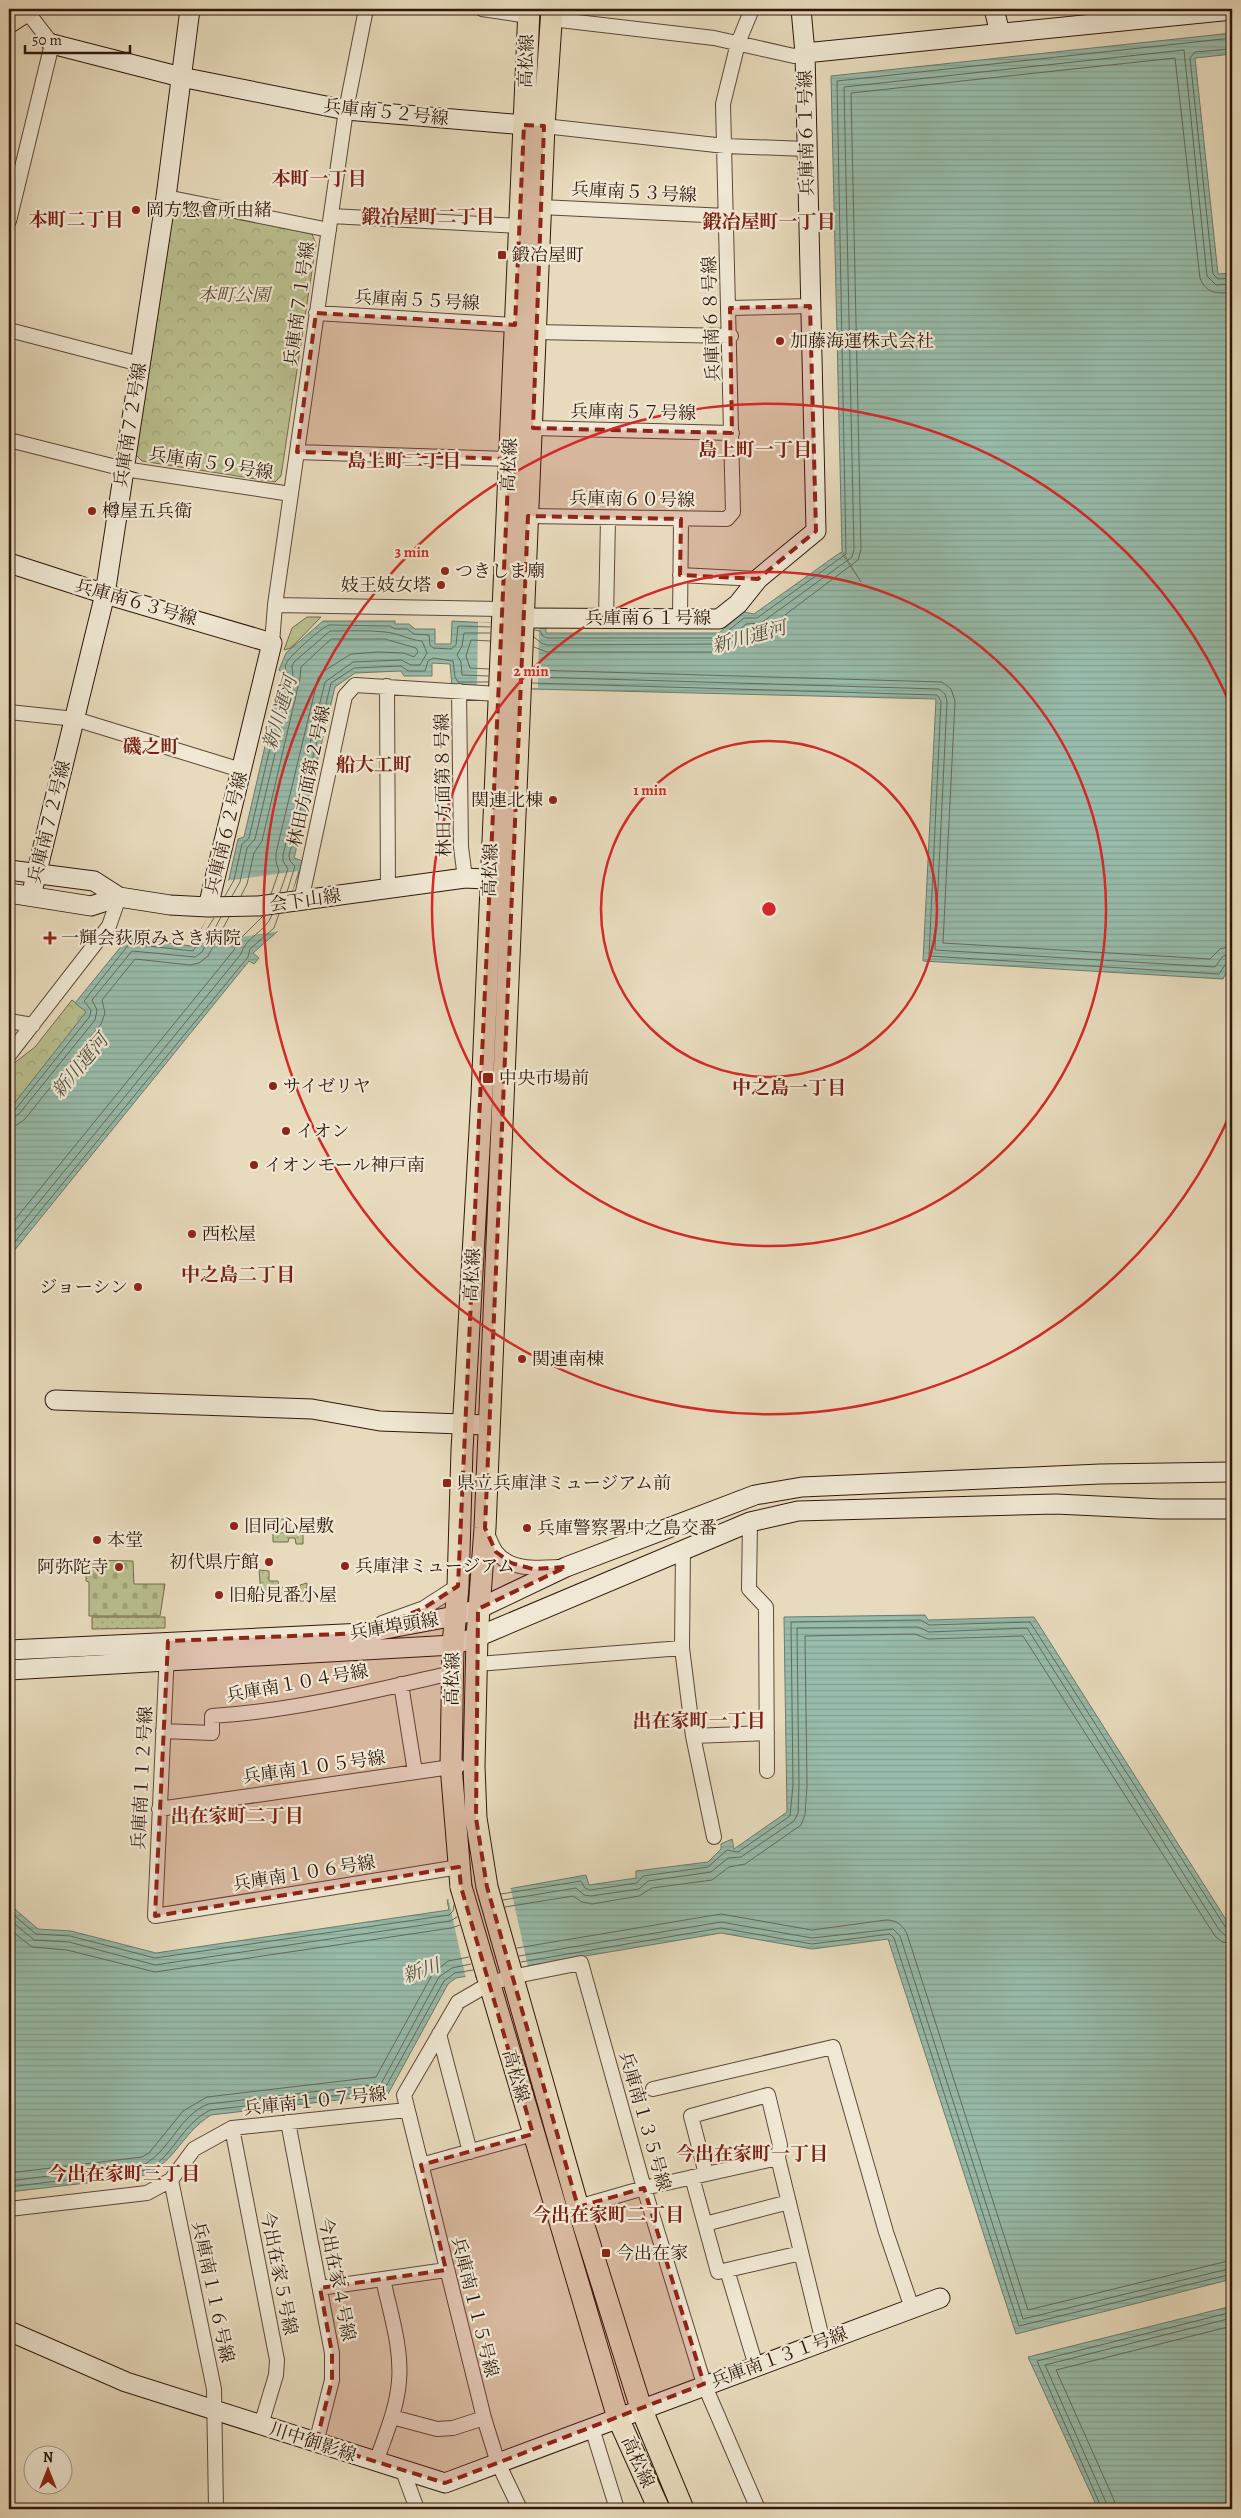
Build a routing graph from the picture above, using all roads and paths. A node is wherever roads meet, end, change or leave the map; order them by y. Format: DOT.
graph roads {
  1 [pos="26,9"];
  2 [pos="190,9"];
  3 [pos="366,9"];
  4 [pos="482,9"];
  5 [pos="752,9"];
  6 [pos="801,9"];
  7 [pos="994,9"];
  8 [pos="1232,10"];
  9 [pos="1178,12"];
  10 [pos="528,13"];
  11 [pos="551,14"];
  12 [pos="9,20"];
  13 [pos="1000,34"];
  14 [pos="738,43"];
  15 [pos="52,44"];
  16 [pos="804,53"];
  17 [pos="181,77"];
  18 [pos="346,110"];
  19 [pos="534,126"];
  20 [pos="725,146"];
  21 [pos="807,149"];
  22 [pos="166,197"];
  23 [pos="541,207"];
  24 [pos="726,216"];
  25 [pos="9,221"];
  26 [pos="330,223"];
  27 [pos="520,226"];
  28 [pos="810,306"];
  29 [pos="730,308"];
  30 [pos="316,313"];
  31 [pos="515,325"];
  32 [pos="9,330"];
  33 [pos="535,332"];
  34 [pos="731,336"];
  35 [pos="140,364"];
  36 [pos="533,428"];
  37 [pos="732,432"];
  38 [pos="9,440"];
  39 [pos="297,452"];
  40 [pos="509,459"];
  41 [pos="124,468"];
  42 [pos="291,494"];
  43 [pos="733,512"];
  44 [pos="528,516"];
  45 [pos="608,518"];
  46 [pos="681,519"];
  47 [pos="9,563"];
  48 [pos="680,575"];
  49 [pos="758,579"];
  50 [pos="105,594"];
  51 [pos="275,605"];
  52 [pos="501,616"];
  53 [pos="606,618"];
  54 [pos="680,619"];
  55 [pos="523,621"];
  56 [pos="268,641"];
  57 [pos="386,686"];
  58 [pos="459,691"];
  59 [pos="498,691"];
  60 [pos="9,712"];
  61 [pos="75,720"];
  62 [pos="241,770"];
  63 [pos="9,870"];
  64 [pos="35,874"];
  65 [pos="464,878"];
  66 [pos="490,879"];
  67 [pos="513,880"];
  68 [pos="388,889"];
  69 [pos="9,893"];
  70 [pos="31,896"];
  71 [pos="119,897"];
  72 [pos="295,901"];
  73 [pos="210,907"];
  74 [pos="9,1021"];
  75 [pos="33,1025"];
  76 [pos="9,1055"];
  77 [pos="55,1400"];
  78 [pos="464,1424"];
  79 [pos="488,1425"];
  80 [pos="1232,1472"];
  81 [pos="1232,1509"];
  82 [pos="750,1522"];
  83 [pos="485,1528"];
  84 [pos="684,1548"];
  85 [pos="566,1567"];
  86 [pos="458,1586"];
  87 [pos="478,1608"];
  88 [pos="455,1616"];
  89 [pos="364,1633"];
  90 [pos="477,1637"];
  91 [pos="168,1641"];
  92 [pos="453,1645"];
  93 [pos="682,1648"];
  94 [pos="9,1650"];
  95 [pos="167,1662"];
  96 [pos="476,1664"];
  97 [pos="9,1670"];
  98 [pos="452,1672"];
  99 [pos="401,1684"];
  100 [pos="163,1731"];
  101 [pos="767,1733"];
  102 [pos="692,1736"];
  103 [pos="451,1766"];
  104 [pos="474,1766"];
  105 [pos="767,1771"];
  106 [pos="415,1772"];
  107 [pos="159,1809"];
  108 [pos="714,1837"];
  109 [pos="460,1877"];
  110 [pos="155,1916"];
  111 [pos="510,1974"];
  112 [pos="488,1980"];
  113 [pos="439,2034"];
  114 [pos="653,2089"];
  115 [pos="407,2110"];
  116 [pos="288,2122"];
  117 [pos="232,2128"];
  118 [pos="533,2134"];
  119 [pos="470,2152"];
  120 [pos="778,2158"];
  121 [pos="421,2165"];
  122 [pos="699,2176"];
  123 [pos="171,2180"];
  124 [pos="644,2188"];
  125 [pos="789,2202"];
  126 [pos="578,2207"];
  127 [pos="9,2208"];
  128 [pos="705,2224"];
  129 [pos="801,2253"];
  130 [pos="446,2270"];
  131 [pos="727,2270"];
  132 [pos="384,2279"];
  133 [pos="320,2288"];
  134 [pos="940,2298"];
  135 [pos="912,2308"];
  136 [pos="9,2331"];
  137 [pos="823,2342"];
  138 [pos="756,2366"];
  139 [pos="704,2384"];
  140 [pos="641,2408"];
  141 [pos="215,2411"];
  142 [pos="392,2417"];
  143 [pos="484,2418"];
  144 [pos="618,2418"];
  145 [pos="261,2425"];
  146 [pos="592,2428"];
  147 [pos="316,2443"];
  148 [pos="376,2462"];
  149 [pos="498,2463"];
  150 [pos="403,2471"];
  151 [pos="216,2509"];
  152 [pos="417,2509"];
  153 [pos="520,2509"];
  154 [pos="617,2509"];
  155 [pos="659,2509"];
  156 [pos="684,2509"];
  157 [pos="758,2509"];
  1 -- 12 [label="highway"];
  1 -- 15 [label="street"];
  2 -- 17 [label="street, 兵庫南７２号線"];
  3 -- 18 [label="street, 兵庫南７１号線"];
  4 -- 10 [label="street"];
  5 -- 14 [label="street, 兵庫南６８号線"];
  6 -- 16 [label="street, 兵庫南６１号線"];
  7 -- 13 [label="street"];
  8 -- 9 [label="street"];
  9 -- 13 [label="street"];
  10 -- 19 [label="main road, 高松線"];
  11 -- 14 [label="street"];
  11 -- 19 [label="main road, 高松線"];
  13 -- 16 [label="street"];
  14 -- 16 [label="street"];
  14 -- 20 [label="street, 兵庫南６８号線"];
  15 -- 17 [label="street, 兵庫南５２号線"];
  15 -- 25 [label="street"];
  16 -- 21 [label="street, 兵庫南６１号線"];
  17 -- 18 [label="street, 兵庫南５２号線"];
  17 -- 22 [label="street, 兵庫南７２号線"];
  18 -- 19 [label="street, 兵庫南５２号線"];
  18 -- 26 [label="street, 兵庫南７１号線"];
  19 -- 20 [label="street, 兵庫南５２号線"];
  19 -- 23 [label="main road, 高松線"];
  19 -- 27 [label="main road, 高松線"];
  20 -- 21 [label="street, 兵庫南５２号線"];
  20 -- 24 [label="street, 兵庫南６８号線"];
  21 -- 28 [label="street, 兵庫南６１号線"];
  22 -- 26 [label="street"];
  22 -- 35 [label="street, 兵庫南７２号線"];
  23 -- 24 [label="street, 兵庫南５３号線"];
  23 -- 33 [label="main road, 高松線"];
  24 -- 29 [label="street, 兵庫南６８号線"];
  26 -- 27 [label="street"];
  26 -- 30 [label="street, 兵庫南７１号線"];
  27 -- 31 [label="main road, 高松線"];
  28 -- 29 [label="street"];
  28 -- 49 [label="street, 兵庫南６１号線"];
  29 -- 34 [label="street, 兵庫南６８号線"];
  30 -- 31 [label="street, 兵庫南５５号線"];
  30 -- 39 [label="street, 兵庫南７１号線"];
  31 -- 40 [label="main road, 高松線"];
  32 -- 35 [label="street"];
  33 -- 34 [label="street"];
  33 -- 36 [label="main road, 高松線"];
  34 -- 37 [label="street, 兵庫南６８号線"];
  35 -- 41 [label="street, 兵庫南７２号線"];
  36 -- 37 [label="street, 兵庫南５７号線"];
  36 -- 44 [label="main road, 高松線"];
  37 -- 43 [label="street, 兵庫南６８号線"];
  38 -- 41 [label="street, 兵庫南５９号線"];
  39 -- 40 [label="street"];
  39 -- 42 [label="street, 兵庫南７１号線"];
  40 -- 52 [label="main road, 高松線"];
  41 -- 42 [label="street, 兵庫南５９号線"];
  41 -- 50 [label="street, 兵庫南７２号線"];
  42 -- 51 [label="street, 兵庫南７１号線"];
  43 -- 46 [label="street, 兵庫南６０号線"];
  44 -- 45 [label="street, 兵庫南６０号線"];
  44 -- 55 [label="main road, 高松線"];
  45 -- 46 [label="street, 兵庫南６０号線"];
  45 -- 53 [label="street"];
  46 -- 48 [label="street"];
  47 -- 50 [label="street, 兵庫南６３号線"];
  48 -- 49 [label="street"];
  48 -- 54 [label="street"];
  49 -- 54 [label="street, 兵庫南６１号線"];
  50 -- 56 [label="street, 兵庫南６３号線"];
  50 -- 61 [label="street, 兵庫南７２号線"];
  51 -- 52 [label="street"];
  51 -- 56 [label="street, 兵庫南６２号線"];
  52 -- 59 [label="main road, 高松線"];
  53 -- 54 [label="street, 兵庫南６１号線"];
  53 -- 55 [label="street, 兵庫南６１号線"];
  55 -- 67 [label="main road, 高松線"];
  56 -- 62 [label="street, 兵庫南６２号線"];
  57 -- 58 [label="street, 林田方面第２号線"];
  57 -- 68 [label="street"];
  57 -- 72 [label="street, 林田方面第２号線"];
  58 -- 59 [label="street, 林田方面第２号線"];
  58 -- 65 [label="street, 林田方面第８号線"];
  59 -- 66 [label="main road, 高松線"];
  60 -- 61 [label="street"];
  61 -- 62 [label="street"];
  61 -- 64 [label="street, 兵庫南７２号線"];
  62 -- 73 [label="street, 兵庫南６２号線"];
  63 -- 64 [label="street, 会下山線"];
  64 -- 70 [label="street, 兵庫南７２号線"];
  64 -- 71 [label="street, 会下山線"];
  65 -- 66 [label="street, 会下山線"];
  65 -- 68 [label="street, 会下山線"];
  66 -- 67 [label="street, 会下山線"];
  66 -- 78 [label="main road, 高松線"];
  67 -- 79 [label="main road, 高松線"];
  68 -- 72 [label="street, 会下山線"];
  69 -- 70 [label="street, 会下山線"];
  70 -- 71 [label="street, 会下山線"];
  71 -- 73 [label="street, 会下山線"];
  71 -- 75 [label="street"];
  72 -- 73 [label="street, 会下山線"];
  74 -- 75 [label="street"];
  75 -- 76 [label="street"];
  77 -- 78 [label="street"];
  78 -- 79 [label="street"];
  78 -- 86 [label="main road, 高松線"];
  79 -- 83 [label="main road, 高松線"];
  80 -- 85 [label="street, 兵庫埠頭線"];
  81 -- 82 [label="street, 兵庫埠頭線"];
  82 -- 84 [label="street, 兵庫埠頭線"];
  82 -- 101 [label="street"];
  83 -- 85 [label="street"];
  83 -- 87 [label="main road, 高松線"];
  84 -- 90 [label="street, 兵庫埠頭線"];
  84 -- 93 [label="street"];
  85 -- 87 [label="street, 兵庫埠頭線"];
  86 -- 88 [label="main road, 高松線"];
  86 -- 89 [label="street"];
  87 -- 88 [label="street, 兵庫埠頭線"];
  87 -- 90 [label="main road, 高松線"];
  88 -- 89 [label="street, 兵庫埠頭線"];
  88 -- 92 [label="main road, 高松線"];
  89 -- 91 [label="street, 兵庫埠頭線"];
  90 -- 92 [label="street, 兵庫埠頭線"];
  90 -- 96 [label="main road, 高松線"];
  91 -- 94 [label="street, 兵庫埠頭線"];
  91 -- 95 [label="street, 兵庫南１１２号線"];
  92 -- 95 [label="street, 兵庫埠頭線"];
  92 -- 98 [label="main road, 高松線"];
  93 -- 96 [label="street"];
  93 -- 102 [label="street"];
  95 -- 97 [label="street, 兵庫埠頭線"];
  95 -- 100 [label="street, 兵庫南１１２号線"];
  96 -- 104 [label="main road, 高松線"];
  98 -- 99 [label="street, 兵庫南１０４号線"];
  98 -- 103 [label="main road, 高松線"];
  99 -- 100 [label="street, 兵庫南１０４号線"];
  99 -- 106 [label="street"];
  100 -- 107 [label="street, 兵庫南１１２号線"];
  101 -- 102 [label="street"];
  101 -- 105 [label="street"];
  102 -- 108 [label="street"];
  103 -- 104 [label="street, 兵庫南１０５号線"];
  103 -- 106 [label="street, 兵庫南１０５号線"];
  103 -- 109 [label="main road, 高松線"];
  104 -- 111 [label="main road, 高松線"];
  106 -- 107 [label="street, 兵庫南１０５号線"];
  107 -- 110 [label="street, 兵庫南１１２号線"];
  109 -- 110 [label="street, 兵庫南１０６号線"];
  109 -- 112 [label="main road, 高松線, bridge"];
  111 -- 112 [label="street, 兵庫南１０７号線"];
  111 -- 124 [label="street, 兵庫南１３５号線"];
  111 -- 126 [label="main road, 高松線"];
  112 -- 113 [label="street, 兵庫南１０７号線"];
  112 -- 118 [label="main road, 高松線"];
  113 -- 115 [label="street, 兵庫南１０７号線"];
  113 -- 119 [label="street"];
  114 -- 135 [label="street"];
  115 -- 116 [label="street, 兵庫南１０７号線"];
  115 -- 121 [label="street, 兵庫南１１５号線"];
  116 -- 117 [label="street, 兵庫南１０７号線"];
  116 -- 133 [label="street, 今出在家４号線"];
  117 -- 123 [label="street, 兵庫南１０７号線"];
  117 -- 145 [label="street, 今出在家５号線"];
  118 -- 119 [label="street"];
  118 -- 144 [label="main road, 高松線"];
  119 -- 121 [label="street"];
  120 -- 122 [label="street"];
  120 -- 122 [label="street"];
  120 -- 125 [label="street"];
  121 -- 130 [label="street, 兵庫南１１５号線"];
  122 -- 124 [label="street"];
  122 -- 128 [label="street"];
  123 -- 127 [label="street, 兵庫南１０７号線"];
  123 -- 141 [label="street, 兵庫南１１６号線"];
  124 -- 126 [label="street"];
  124 -- 139 [label="street, 兵庫南１３５号線"];
  125 -- 128 [label="street"];
  125 -- 129 [label="street"];
  126 -- 140 [label="main road, 高松線"];
  128 -- 131 [label="street"];
  129 -- 131 [label="street"];
  129 -- 137 [label="street"];
  130 -- 132 [label="street"];
  130 -- 143 [label="street, 兵庫南１１５号線"];
  131 -- 138 [label="street"];
  132 -- 133 [label="street"];
  132 -- 142 [label="street"];
  133 -- 147 [label="street, 今出在家４号線"];
  134 -- 135 [label="street, 兵庫南１３１号線"];
  135 -- 137 [label="street, 兵庫南１３１号線"];
  136 -- 141 [label="street, 川中御影線"];
  137 -- 138 [label="street, 兵庫南１３１号線"];
  138 -- 139 [label="street, 兵庫南１３１号線"];
  139 -- 140 [label="street, 兵庫南１３１号線"];
  139 -- 157 [label="street, 兵庫南１３５号線"];
  140 -- 144 [label="street, 兵庫南１３１号線"];
  140 -- 156 [label="main road, 高松線"];
  141 -- 145 [label="street, 川中御影線"];
  141 -- 151 [label="street, 兵庫南１１６号線"];
  142 -- 143 [label="street"];
  142 -- 148 [label="street"];
  143 -- 149 [label="street, 兵庫南１１５号線"];
  144 -- 146 [label="street, 川中御影線"];
  144 -- 155 [label="main road, 高松線"];
  145 -- 147 [label="street, 川中御影線"];
  146 -- 149 [label="street, 川中御影線"];
  146 -- 154 [label="street"];
  147 -- 148 [label="street, 川中御影線"];
  148 -- 150 [label="street, 川中御影線"];
  149 -- 150 [label="street, 川中御影線"];
  149 -- 153 [label="street, 兵庫南１１５号線"];
  150 -- 152 [label="street"];
}
